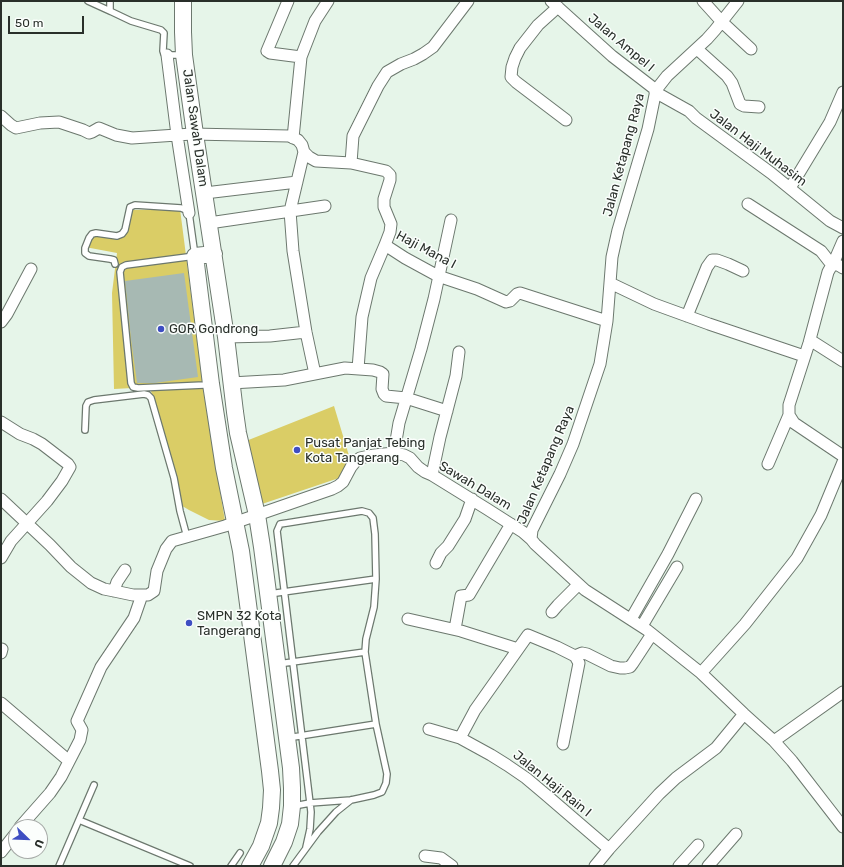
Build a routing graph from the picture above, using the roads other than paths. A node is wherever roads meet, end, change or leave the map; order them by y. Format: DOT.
graph roads {
  1 [pos="88,1"];
  2 [pos="110,1"];
  3 [pos="183,1"];
  4 [pos="288,1"];
  5 [pos="328,1"];
  6 [pos="468,1"];
  7 [pos="703,1"];
  8 [pos="738,1"];
  9 [pos="554,4"];
  10 [pos="110,11"];
  11 [pos="722,22"];
  12 [pos="696,48"];
  13 [pos="750,49"];
  14 [pos="175,55"];
  15 [pos="301,57"];
  16 [pos="656,91"];
  17 [pos="843,92"];
  18 [pos="758,107"];
  19 [pos="1,116"];
  20 [pos="566,120"];
  21 [pos="187,135"];
  22 [pos="293,138"];
  23 [pos="304,152"];
  24 [pos="351,163"];
  25 [pos="298,182"];
  26 [pos="790,188"];
  27 [pos="204,192"];
  28 [pos="748,204"];
  29 [pos="325,206"];
  30 [pos="290,211"];
  31 [pos="189,213"];
  32 [pos="451,220"];
  33 [pos="209,223"];
  34 [pos="843,228"];
  35 [pos="843,241"];
  36 [pos="385,245"];
  37 [pos="202,255"];
  38 [pos="115,264"];
  39 [pos="836,266"];
  40 [pos="31,269"];
  41 [pos="743,271"];
  42 [pos="438,276"];
  43 [pos="610,283"];
  44 [pos="687,316"];
  45 [pos="1,322"];
  46 [pos="607,322"];
  47 [pos="306,332"];
  48 [pos="226,337"];
  49 [pos="810,340"];
  50 [pos="459,352"];
  51 [pos="804,356"];
  52 [pos="843,361"];
  53 [pos="358,369"];
  54 [pos="315,374"];
  55 [pos="231,383"];
  56 [pos="210,384"];
  57 [pos="406,398"];
  58 [pos="447,411"];
  59 [pos="789,414"];
  60 [pos="1,422"];
  61 [pos="85,430"];
  62 [pos="394,453"];
  63 [pos="843,462"];
  64 [pos="245,464"];
  65 [pos="768,464"];
  66 [pos="224,468"];
  67 [pos="432,476"];
  68 [pos="1,499"];
  69 [pos="472,499"];
  70 [pos="696,499"];
  71 [pos="254,515"];
  72 [pos="238,521"];
  73 [pos="26,523"];
  74 [pos="511,524"];
  75 [pos="188,537"];
  76 [pos="531,539"];
  77 [pos="251,549"];
  78 [pos="1,558"];
  79 [pos="436,563"];
  80 [pos="676,566"];
  81 [pos="126,570"];
  82 [pos="376,579"];
  83 [pos="578,585"];
  84 [pos="114,591"];
  85 [pos="276,593"];
  86 [pos="142,595"];
  87 [pos="552,612"];
  88 [pos="408,619"];
  89 [pos="631,619"];
  90 [pos="642,626"];
  91 [pos="455,630"];
  92 [pos="652,634"];
  93 [pos="518,649"];
  94 [pos="365,652"];
  95 [pos="575,656"];
  96 [pos="285,664"];
  97 [pos="701,673"];
  98 [pos="843,692"];
  99 [pos="1,703"];
  100 [pos="744,714"];
  101 [pos="376,724"];
  102 [pos="429,729"];
  103 [pos="294,737"];
  104 [pos="460,738"];
  105 [pos="774,741"];
  106 [pos="563,744"];
  107 [pos="69,761"];
  108 [pos="94,785"];
  109 [pos="352,800"];
  110 [pos="310,804"];
  111 [pos="282,807"];
  112 [pos="27,819"];
  113 [pos="79,820"];
  114 [pos="842,822"];
  115 [pos="736,834"];
  116 [pos="8,843"];
  117 [pos="698,845"];
  118 [pos="306,846"];
  119 [pos="609,849"];
  120 [pos="1,852"];
  121 [pos="240,853"];
  122 [pos="425,856"];
  123 [pos="59,866"];
  124 [pos="190,866"];
  125 [pos="231,866"];
  126 [pos="250,866"];
  127 [pos="272,866"];
  128 [pos="293,866"];
  129 [pos="452,866"];
  130 [pos="595,866"];
  131 [pos="679,866"];
  132 [pos="708,866"];
  1 -- 10 [label="lane"];
  2 -- 10 [label="lane"];
  3 -- 14 [label="street, Jalan Sawah Dalam"];
  4 -- 15 [label="street"];
  5 -- 15 [label="street"];
  6 -- 24 [label="street"];
  7 -- 11 [label="street"];
  8 -- 11 [label="street, Jalan Ketapang Raya"];
  9 -- 16 [label="street, Jalan Ampel I"];
  9 -- 20 [label="street"];
  10 -- 14 [label="lane"];
  11 -- 12 [label="street, Jalan Ketapang Raya"];
  11 -- 13 [label="street"];
  12 -- 16 [label="street, Jalan Ketapang Raya"];
  12 -- 18 [label="street"];
  14 -- 21 [label="street, Jalan Sawah Dalam"];
  15 -- 22 [label="street"];
  16 -- 26 [label="street, Jalan Haji Muhasim"];
  16 -- 43 [label="street, Jalan Ketapang Raya"];
  17 -- 26 [label="street"];
  19 -- 21 [label="street"];
  21 -- 22 [label="street"];
  21 -- 27 [label="street, Jalan Sawah Dalam"];
  21 -- 31 [label="street"];
  22 -- 23 [label="street"];
  23 -- 24 [label="street"];
  23 -- 25 [label="street"];
  24 -- 36 [label="street, Haji Mana I"];
  25 -- 27 [label="street"];
  25 -- 30 [label="street"];
  26 -- 34 [label="street, Jalan Haji Muhasim"];
  27 -- 33 [label="street, Jalan Sawah Dalam"];
  28 -- 39 [label="street"];
  29 -- 30 [label="street"];
  30 -- 33 [label="street"];
  30 -- 47 [label="street"];
  31 -- 37 [label="lane"];
  31 -- 38 [label="lane"];
  32 -- 42 [label="street"];
  33 -- 37 [label="street, Jalan Sawah Dalam"];
  35 -- 39 [label="street"];
  36 -- 42 [label="street, Haji Mana I"];
  36 -- 53 [label="street"];
  37 -- 48 [label="street"];
  37 -- 56 [label="street"];
  37 -- 56 [label="lane"];
  39 -- 49 [label="street"];
  40 -- 45 [label="street"];
  41 -- 44 [label="street"];
  42 -- 46 [label="street, Haji Mana I"];
  42 -- 57 [label="street"];
  43 -- 44 [label="street"];
  43 -- 46 [label="street, Jalan Ketapang Raya"];
  44 -- 51 [label="street"];
  46 -- 76 [label="street, Jalan Ketapang Raya"];
  47 -- 48 [label="street"];
  47 -- 54 [label="street"];
  48 -- 55 [label="street"];
  49 -- 51 [label="street"];
  49 -- 52 [label="street"];
  50 -- 58 [label="street"];
  51 -- 59 [label="street"];
  53 -- 54 [label="street"];
  53 -- 57 [label="street"];
  54 -- 55 [label="street"];
  55 -- 64 [label="street"];
  56 -- 66 [label="street"];
  57 -- 58 [label="street"];
  57 -- 62 [label="street"];
  58 -- 67 [label="street"];
  59 -- 63 [label="street"];
  59 -- 65 [label="street"];
  60 -- 73 [label="street"];
  61 -- 75 [label="lane"];
  62 -- 67 [label="street, Sawah Dalam"];
  62 -- 71 [label="street, Sawah Dalam"];
  63 -- 97 [label="street"];
  64 -- 66 [label="street"];
  64 -- 71 [label="street"];
  66 -- 72 [label="street"];
  67 -- 69 [label="street, Sawah Dalam"];
  68 -- 73 [label="street"];
  69 -- 74 [label="street, Sawah Dalam"];
  69 -- 79 [label="street"];
  70 -- 89 [label="street"];
  71 -- 72 [label="street, Sawah Dalam"];
  71 -- 77 [label="street"];
  72 -- 75 [label="street, Sawah Dalam"];
  72 -- 77 [label="street"];
  73 -- 78 [label="street"];
  73 -- 84 [label="street"];
  74 -- 76 [label="street, Sawah Dalam"];
  74 -- 91 [label="street"];
  75 -- 86 [label="street, Sawah Dalam"];
  76 -- 83 [label="street, Jalan Ketapang Raya"];
  77 -- 85 [label="street"];
  77 -- 111 [label="street"];
  80 -- 90 [label="street"];
  81 -- 84 [label="street"];
  82 -- 85 [label="lane"];
  82 -- 85 [label="lane"];
  82 -- 94 [label="lane"];
  83 -- 87 [label="street"];
  83 -- 89 [label="street, Jalan Ketapang Raya"];
  84 -- 86 [label="street"];
  85 -- 96 [label="street"];
  86 -- 107 [label="street"];
  88 -- 91 [label="street"];
  89 -- 90 [label="street, Jalan Ketapang Raya"];
  90 -- 92 [label="street, Jalan Ketapang Raya"];
  91 -- 93 [label="street"];
  92 -- 95 [label="street"];
  92 -- 97 [label="street, Jalan Ketapang Raya"];
  93 -- 95 [label="street"];
  93 -- 104 [label="street"];
  94 -- 96 [label="lane"];
  94 -- 101 [label="lane"];
  95 -- 106 [label="street"];
  96 -- 103 [label="street"];
  97 -- 100 [label="street, Jalan Ketapang Raya"];
  98 -- 105 [label="street"];
  99 -- 107 [label="street"];
  100 -- 105 [label="street, Jalan Ketapang Raya"];
  100 -- 119 [label="street"];
  101 -- 103 [label="lane"];
  101 -- 109 [label="lane"];
  102 -- 104 [label="street, Jalan Haji Rain I"];
  103 -- 110 [label="lane"];
  103 -- 111 [label="street"];
  104 -- 119 [label="street, Jalan Haji Rain I"];
  105 -- 114 [label="street, Jalan Ketapang Raya"];
  107 -- 112 [label="street"];
  108 -- 113 [label="lane"];
  109 -- 110 [label="lane"];
  109 -- 118 [label="lane"];
  110 -- 111 [label="lane"];
  110 -- 118 [label="lane"];
  111 -- 126 [label="street"];
  111 -- 127 [label="street"];
  113 -- 123 [label="lane"];
  113 -- 124 [label="lane"];
  115 -- 132 [label="street"];
  116 -- 120 [label="street"];
  117 -- 131 [label="street"];
  118 -- 128 [label="lane"];
  119 -- 130 [label="street"];
  121 -- 125 [label="lane"];
  122 -- 129 [label="street"];
}
